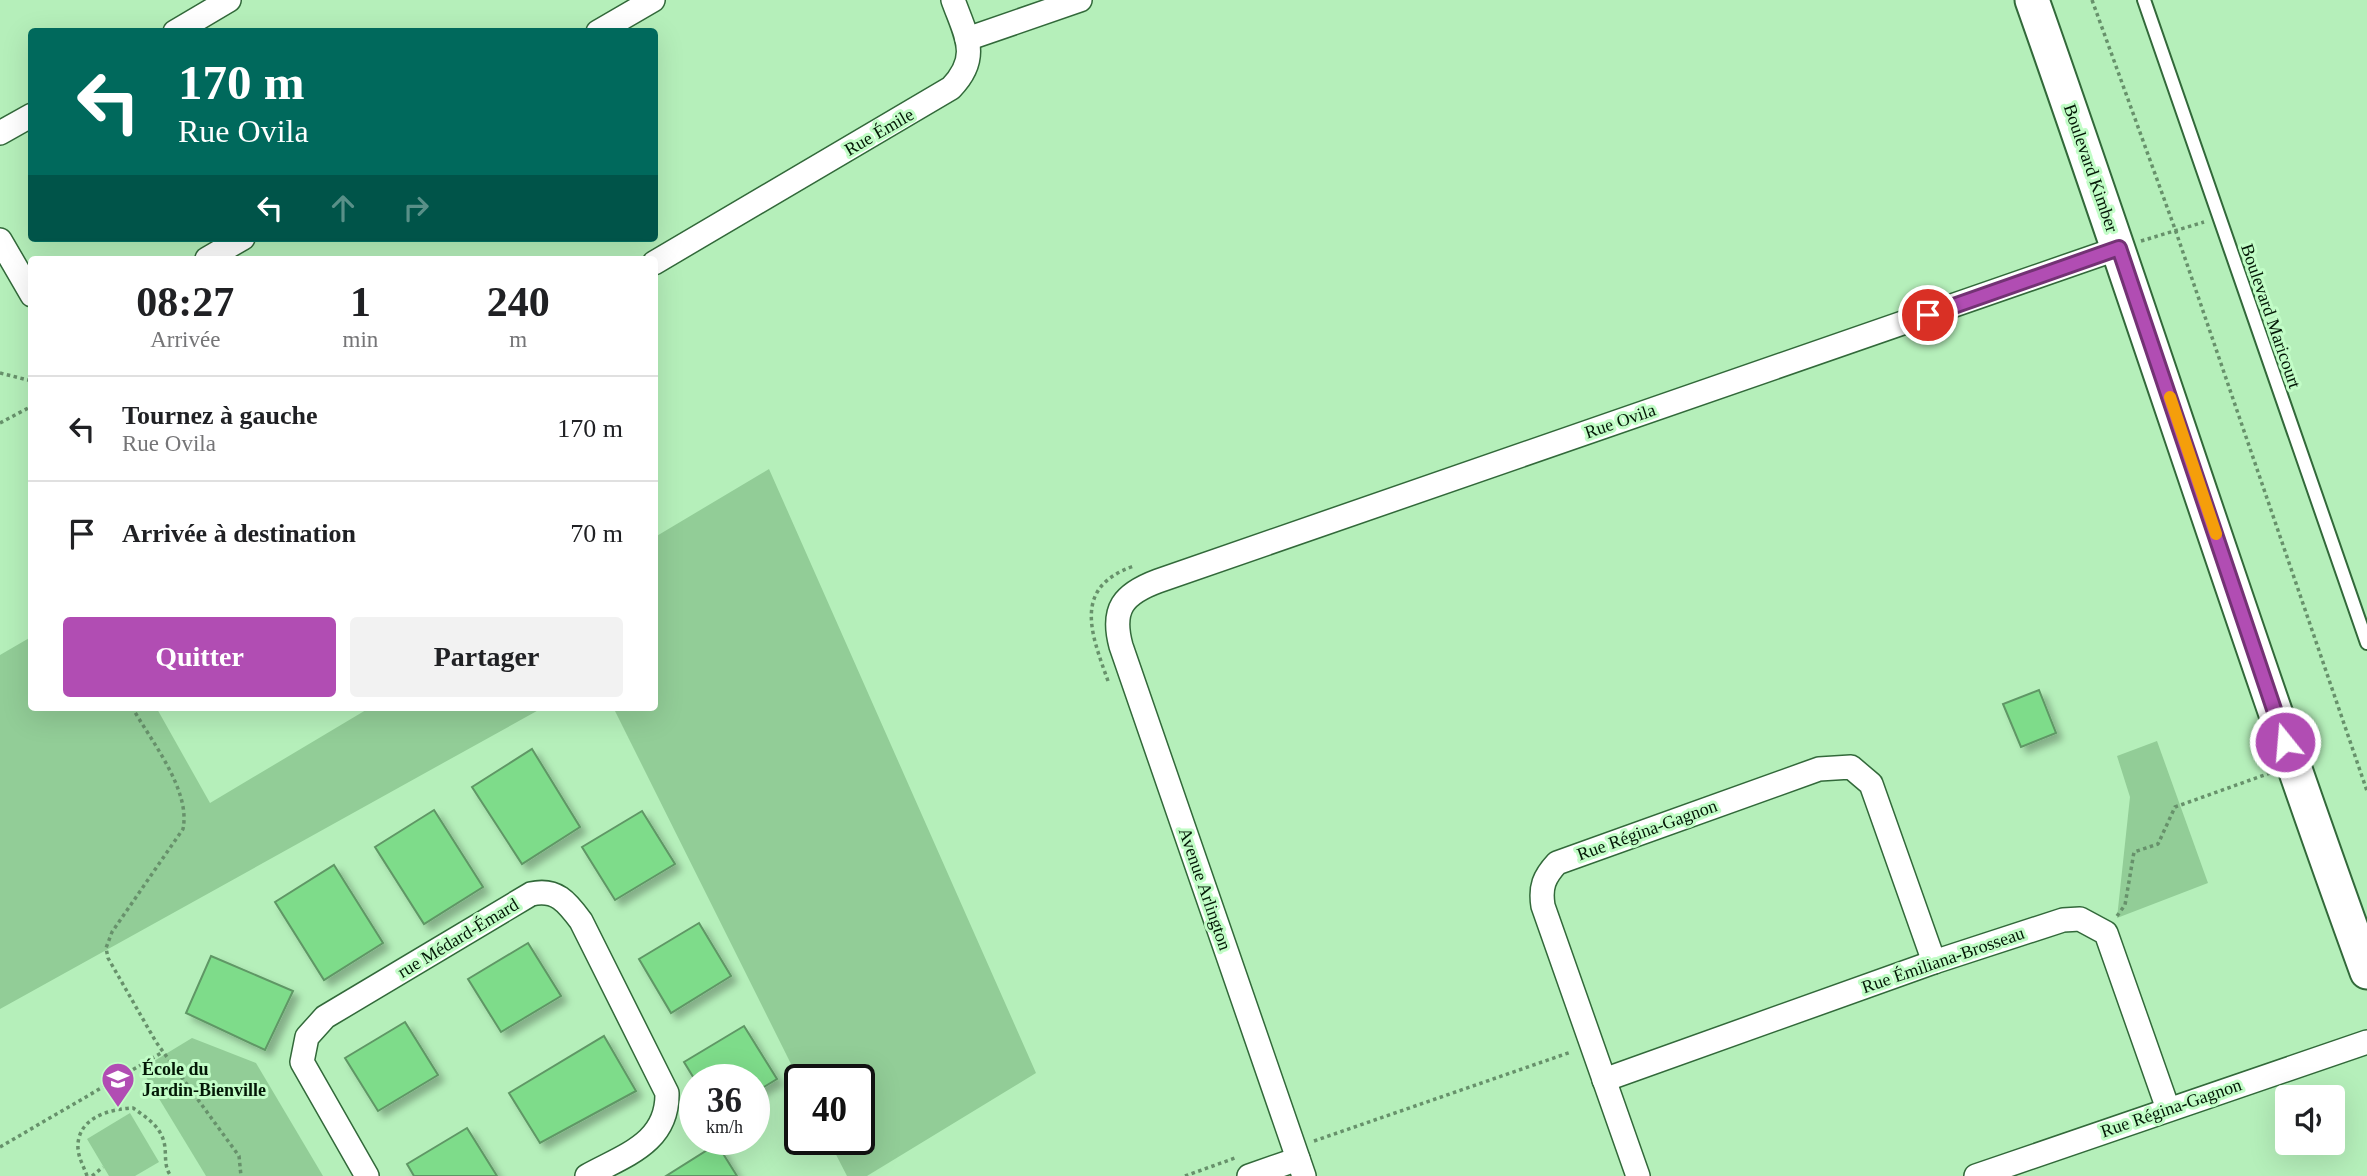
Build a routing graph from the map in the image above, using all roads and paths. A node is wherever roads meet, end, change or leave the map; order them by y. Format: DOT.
graph roads {
  1 [pos="229,0"];
  2 [pos="653,0"];
  3 [pos="953,0"];
  4 [pos="1080,0"];
  5 [pos="2032,0"];
  6 [pos="2092,0"];
  7 [pos="2144,0"];
  8 [pos="182,28"];
  9 [pos="605,28"];
  10 [pos="967,39"];
  11 [pos="28,117"];
  12 [pos="0,133"];
  13 [pos="2218,218"];
  14 [pos="2175,229"];
  15 [pos="0,240"];
  16 [pos="236,242"];
  17 [pos="2129,245"];
  18 [pos="212,256"];
  19 [pos="658,261"];
  20 [pos="28,288"];
  21 [pos="0,373"];
  22 [pos="28,380"];
  23 [pos="28,408"];
  24 [pos="0,424"];
  25 [pos="1124,601"];
  26 [pos="2367,643"];
  27 [pos="134,711"];
  28 [pos="2275,771"];
  29 [pos="2367,791"];
  30 [pos="2114,921"];
  31 [pos="1934,962"];
  32 [pos="2367,972"];
  33 [pos="2367,1042"];
  34 [pos="1576,1050"];
  35 [pos="163,1052"];
  36 [pos="1604,1080"];
  37 [pos="2168,1109"];
  38 [pos="0,1146"];
  39 [pos="1305,1159"];
  40 [pos="103,1167"];
  41 [pos="1243,1167"];
  42 [pos="166,1170"];
  43 [pos="87,1176"];
  44 [pos="92,1176"];
  45 [pos="159,1176"];
  46 [pos="171,1176"];
  47 [pos="241,1176"];
  48 [pos="368,1176"];
  49 [pos="587,1176"];
  50 [pos="1185,1176"];
  51 [pos="1638,1176"];
  52 [pos="1976,1176"];
  1 -- 8 [label="street"];
  2 -- 9 [label="street"];
  3 -- 10 [label="street"];
  4 -- 10 [label="street"];
  5 -- 17 [label="street, Boulevard Kimber"];
  6 -- 14 [label="path"];
  7 -- 13 [label="lane, Boulevard Maricourt"];
  10 -- 19 [label="street, Rue Émile"];
  11 -- 12 [label="street"];
  13 -- 14 [label="path"];
  13 -- 26 [label="lane, Boulevard Maricourt"];
  14 -- 17 [label="path"];
  14 -- 29 [label="path"];
  15 -- 20 [label="street"];
  16 -- 18 [label="street"];
  17 -- 25 [label="street, Rue Ovila"];
  17 -- 32 [label="street, Boulevard Kimber"];
  21 -- 22 [label="path"];
  23 -- 24 [label="path"];
  25 -- 39 [label="street, Avenue Arlington"];
  27 -- 35 [label="path"];
  28 -- 30 [label="path"];
  31 -- 36 [label="street, Rue Émiliana-Brosseau"];
  31 -- 36 [label="street, Rue Régina-Gagnon"];
  31 -- 37 [label="street, Rue Émiliana-Brosseau"];
  33 -- 37 [label="street, Rue Régina-Gagnon"];
  34 -- 39 [label="path"];
  35 -- 38 [label="path"];
  35 -- 47 [label="path"];
  36 -- 51 [label="street, Rue Régina-Gagnon"];
  37 -- 52 [label="street, Rue Régina-Gagnon"];
  39 -- 41 [label="street"];
  40 -- 44 [label="path"];
  41 -- 50 [label="path"];
  42 -- 43 [label="path"];
  42 -- 45 [label="path"];
  42 -- 46 [label="path"];
  48 -- 49 [label="street, rue Médard-Émard"];
}
